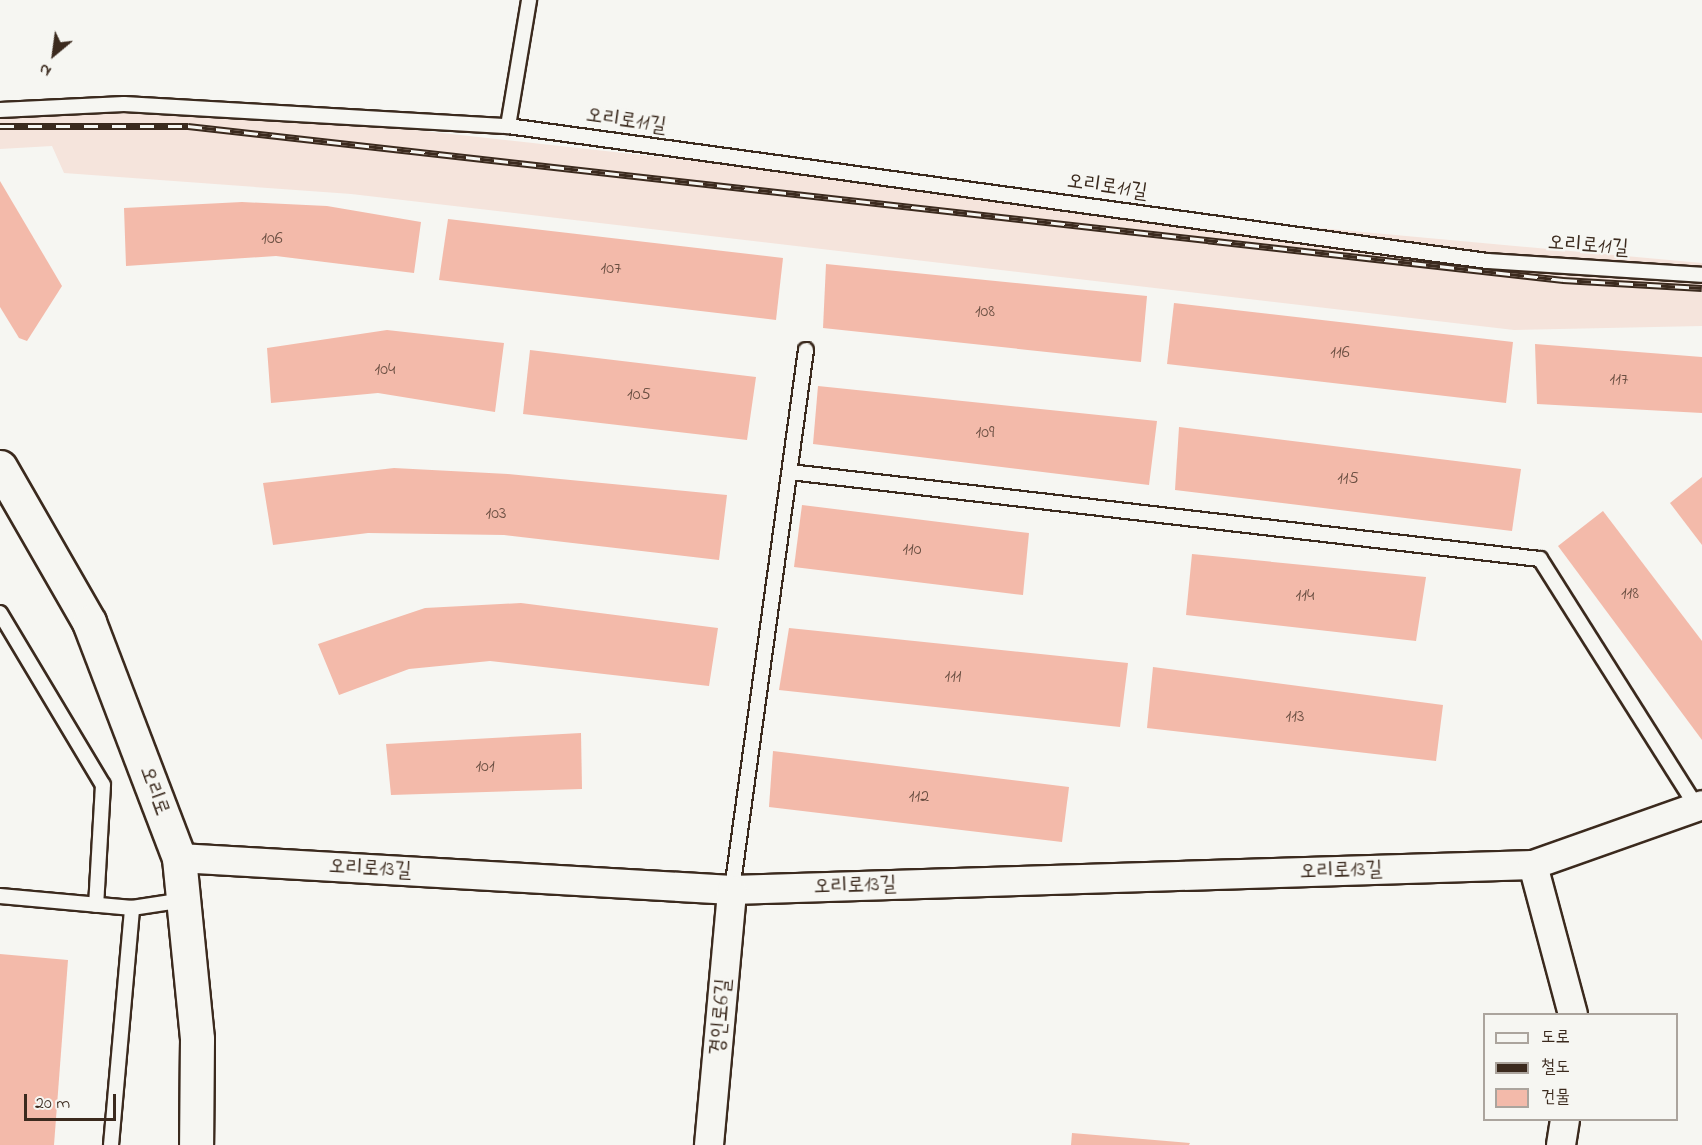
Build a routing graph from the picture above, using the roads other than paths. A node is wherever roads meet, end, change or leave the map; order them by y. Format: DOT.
graph roads {
  1 [pos="529,0"];
  2 [pos="0,110"];
  3 [pos="508,126"];
  4 [pos="1702,275"];
  5 [pos="806,350"];
  6 [pos="0,467"];
  7 [pos="790,472"];
  8 [pos="0,614"];
  9 [pos="1700,806"];
  10 [pos="179,858"];
  11 [pos="1533,865"];
  12 [pos="732,890"];
  13 [pos="0,896"];
  14 [pos="184,900"];
  15 [pos="96,905"];
  16 [pos="132,908"];
  17 [pos="1574,1013"];
  18 [pos="1565,1121"];
  19 [pos="111,1145"];
  20 [pos="196,1145"];
  21 [pos="709,1145"];
  22 [pos="1561,1145"];
  1 -- 3 [label="lane"];
  2 -- 3 [label="lane, 오리로11길"];
  3 -- 4 [label="lane, 오리로11길"];
  5 -- 7 [label="lane"];
  6 -- 10 [label="main road, 오리로"];
  7 -- 9 [label="lane"];
  7 -- 12 [label="lane"];
  8 -- 15 [label="lane"];
  9 -- 11 [label="street, 오리로13길"];
  10 -- 12 [label="street, 오리로13길"];
  10 -- 14 [label="main road, 오리로"];
  11 -- 12 [label="street, 오리로13길"];
  11 -- 17 [label="street"];
  12 -- 21 [label="street, 경인로6길"];
  13 -- 15 [label="lane"];
  14 -- 16 [label="lane"];
  14 -- 20 [label="main road, 오리로"];
  15 -- 16 [label="lane"];
  16 -- 19 [label="lane"];
  18 -- 22 [label="street"];
}
